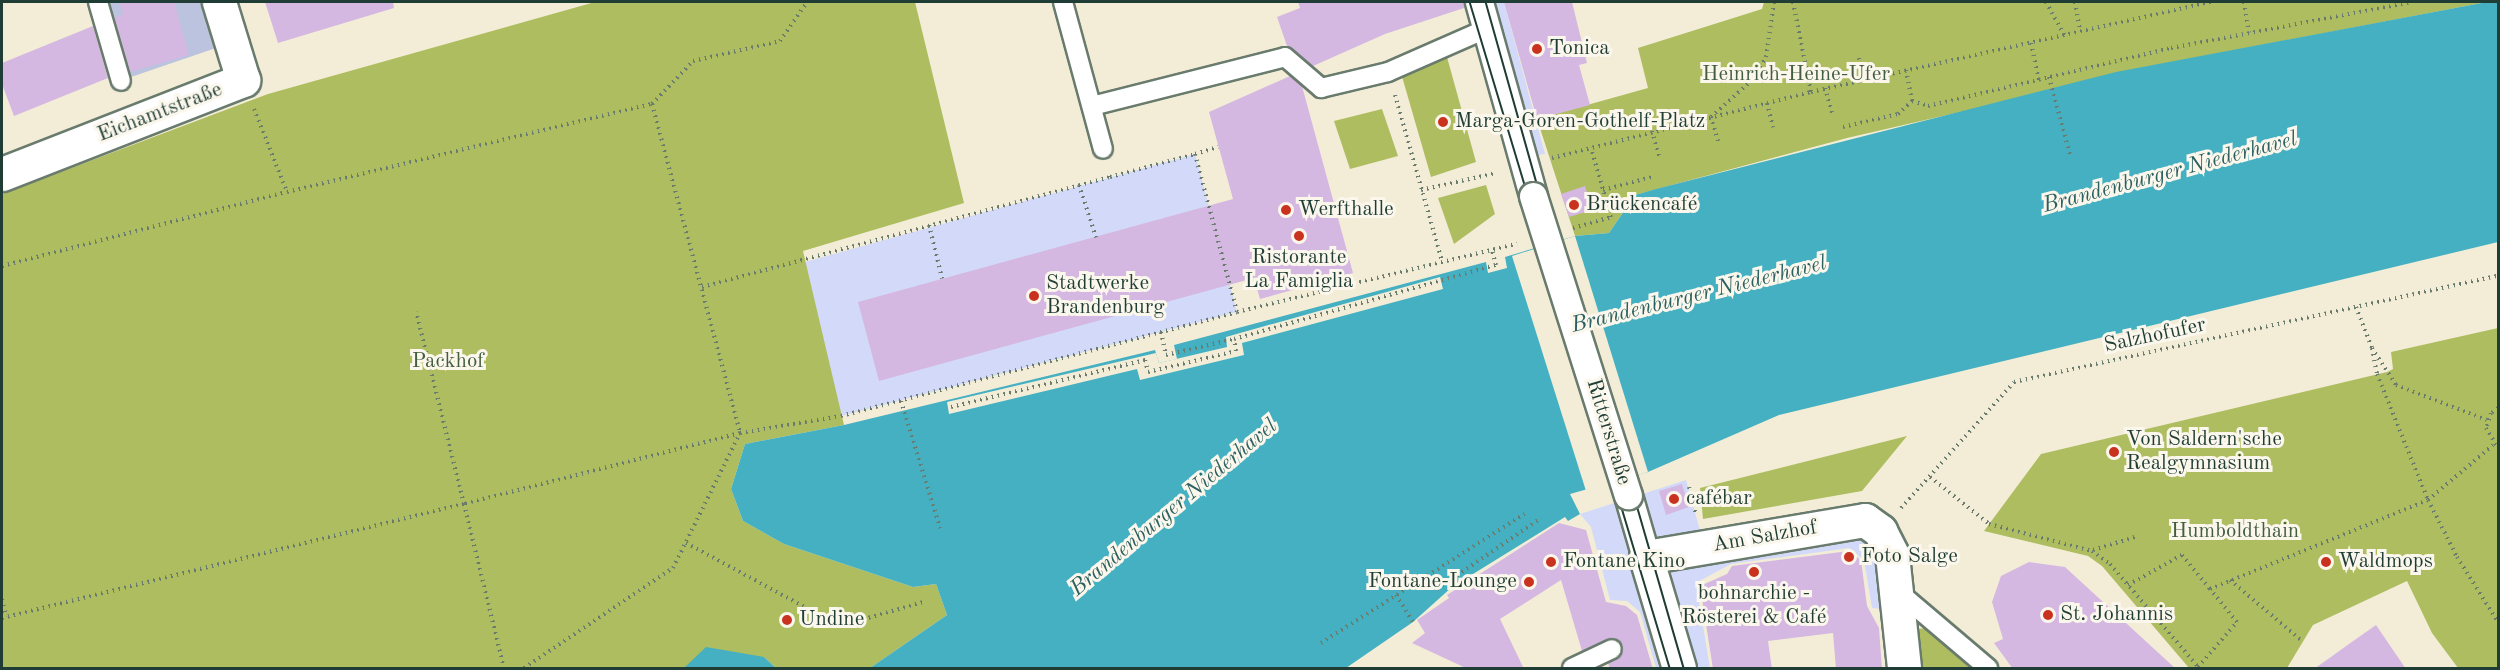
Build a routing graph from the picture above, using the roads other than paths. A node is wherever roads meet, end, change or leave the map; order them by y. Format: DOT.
graph roads {
  1 [pos="98,2"];
  2 [pos="219,2"];
  3 [pos="1063,2"];
  4 [pos="1479,2"];
  5 [pos="1486,29"];
  6 [pos="121,81"];
  7 [pos="1092,106"];
  8 [pos="1102,149"];
  9 [pos="2,174"];
  10 [pos="1646,557"];
  11 [pos="1895,590"];
  12 [pos="1612,649"];
  13 [pos="1572,669"];
  14 [pos="1679,669"];
  15 [pos="1904,669"];
  16 [pos="1988,669"];
  1 -- 6 [label="lane"];
  2 -- 9 [label="street, Eichamtstraße"];
  3 -- 7 [label="lane"];
  4 -- 5 [label="street, Ritterstraße"];
  5 -- 7 [label="lane"];
  5 -- 10 [label="street, Ritterstraße, bridge"];
  7 -- 8 [label="lane"];
  10 -- 11 [label="street, Am Salzhof"];
  10 -- 14 [label="street, Ritterstraße"];
  11 -- 15 [label="street"];
  11 -- 16 [label="lane"];
  12 -- 13 [label="lane"];
}
